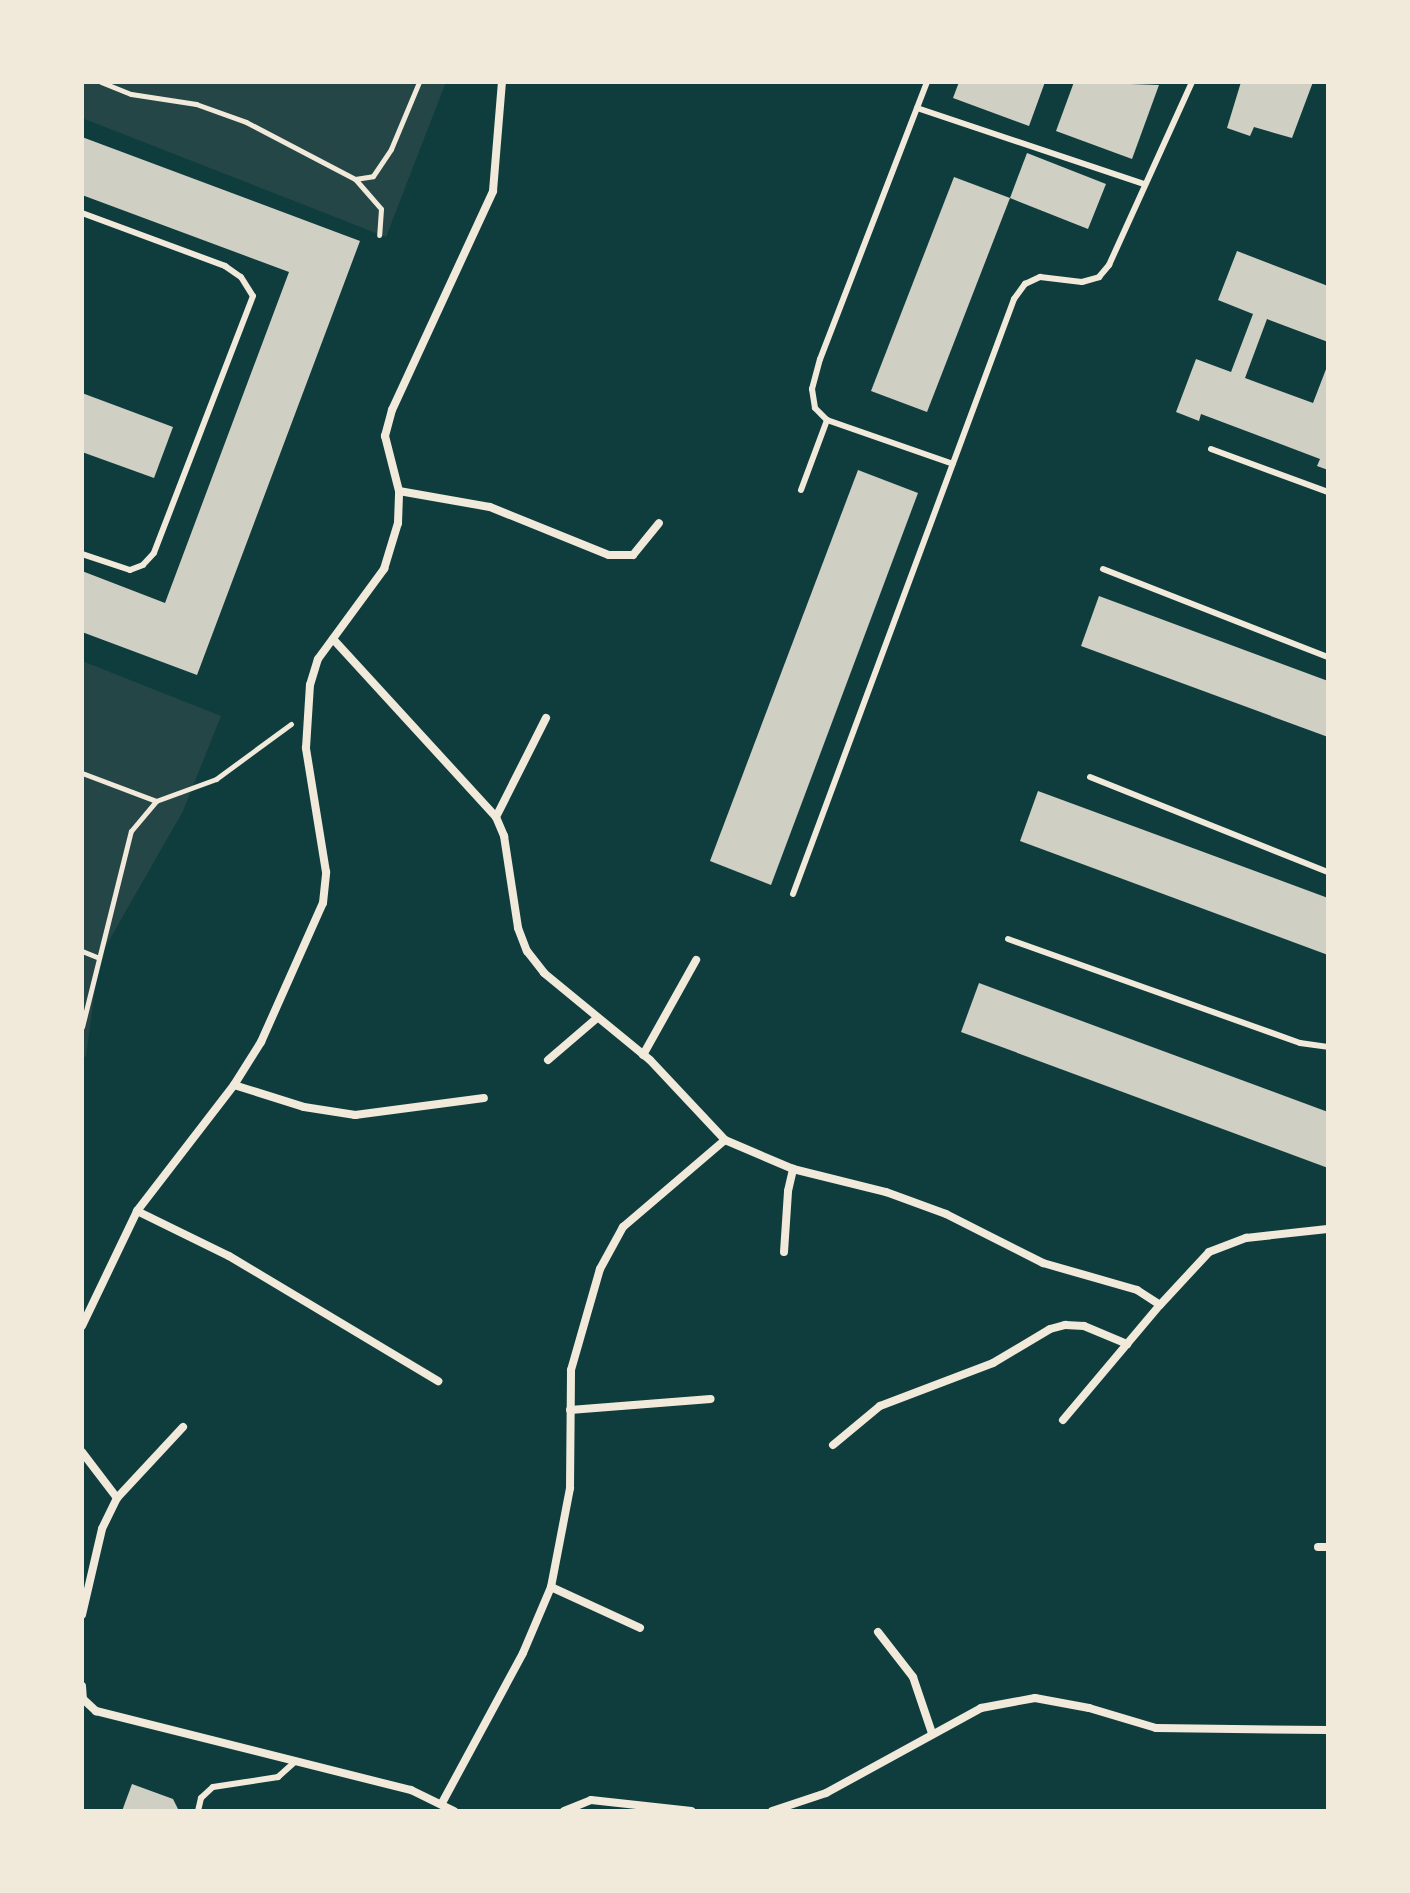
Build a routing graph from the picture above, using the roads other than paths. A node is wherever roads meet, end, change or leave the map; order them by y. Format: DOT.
graph roads {
  1 [pos="502,82"];
  2 [pos="927,82"];
  3 [pos="1192,82"];
  4 [pos="917,108"];
  5 [pos="1144,184"];
  6 [pos="82,213"];
  7 [pos="827,420"];
  8 [pos="1211,449"];
  9 [pos="953,464"];
  10 [pos="801,490"];
  11 [pos="399,491"];
  12 [pos="1328,492"];
  13 [pos="659,523"];
  14 [pos="82,554"];
  15 [pos="1103,569"];
  16 [pos="333,639"];
  17 [pos="1328,657"];
  18 [pos="546,718"];
  19 [pos="1090,777"];
  20 [pos="496,817"];
  21 [pos="1328,872"];
  22 [pos="793,894"];
  23 [pos="1008,939"];
  24 [pos="696,960"];
  25 [pos="597,1018"];
  26 [pos="1328,1047"];
  27 [pos="643,1055"];
  28 [pos="548,1060"];
  29 [pos="234,1085"];
  30 [pos="484,1098"];
  31 [pos="725,1140"];
  32 [pos="793,1169"];
  33 [pos="137,1211"];
  34 [pos="1328,1229"];
  35 [pos="784,1252"];
  36 [pos="1160,1305"];
  37 [pos="82,1326"];
  38 [pos="1127,1344"];
  39 [pos="438,1381"];
  40 [pos="711,1399"];
  41 [pos="570,1410"];
  42 [pos="1063,1420"];
  43 [pos="183,1427"];
  44 [pos="833,1445"];
  45 [pos="82,1452"];
  46 [pos="117,1498"];
  47 [pos="551,1587"];
  48 [pos="82,1615"];
  49 [pos="640,1628"];
  50 [pos="878,1632"];
  51 [pos="82,1686"];
  52 [pos="1328,1730"];
  53 [pos="932,1733"];
  54 [pos="296,1761"];
  55 [pos="442,1803"];
  56 [pos="198,1811"];
  57 [pos="454,1811"];
  58 [pos="564,1811"];
  59 [pos="691,1811"];
  60 [pos="772,1811"];
  1 -- 11 [label="street"];
  2 -- 4 [label="lane"];
  3 -- 5 [label="lane"];
  4 -- 5 [label="lane"];
  4 -- 7 [label="lane"];
  5 -- 9 [label="lane"];
  6 -- 14 [label="lane"];
  7 -- 9 [label="lane"];
  7 -- 10 [label="lane"];
  8 -- 12 [label="lane"];
  9 -- 22 [label="lane"];
  11 -- 13 [label="street"];
  11 -- 16 [label="street"];
  15 -- 17 [label="lane"];
  16 -- 20 [label="street"];
  16 -- 29 [label="street"];
  18 -- 20 [label="street"];
  19 -- 21 [label="lane"];
  20 -- 25 [label="street"];
  23 -- 26 [label="lane"];
  24 -- 27 [label="street"];
  25 -- 27 [label="street"];
  25 -- 28 [label="street"];
  27 -- 31 [label="street"];
  29 -- 30 [label="street"];
  29 -- 33 [label="street"];
  31 -- 32 [label="street"];
  31 -- 41 [label="street"];
  32 -- 35 [label="street"];
  32 -- 36 [label="street"];
  33 -- 37 [label="street"];
  33 -- 39 [label="street"];
  34 -- 36 [label="street"];
  36 -- 38 [label="street"];
  38 -- 42 [label="street"];
  38 -- 44 [label="street"];
  40 -- 41 [label="street"];
  41 -- 47 [label="street"];
  43 -- 46 [label="street"];
  45 -- 46 [label="street"];
  46 -- 48 [label="street"];
  47 -- 49 [label="street"];
  47 -- 55 [label="street"];
  50 -- 53 [label="street"];
  51 -- 54 [label="street"];
  52 -- 53 [label="street"];
  53 -- 60 [label="street"];
  54 -- 55 [label="street"];
  54 -- 56 [label="lane"];
  55 -- 57 [label="street"];
  58 -- 59 [label="street"];
}
